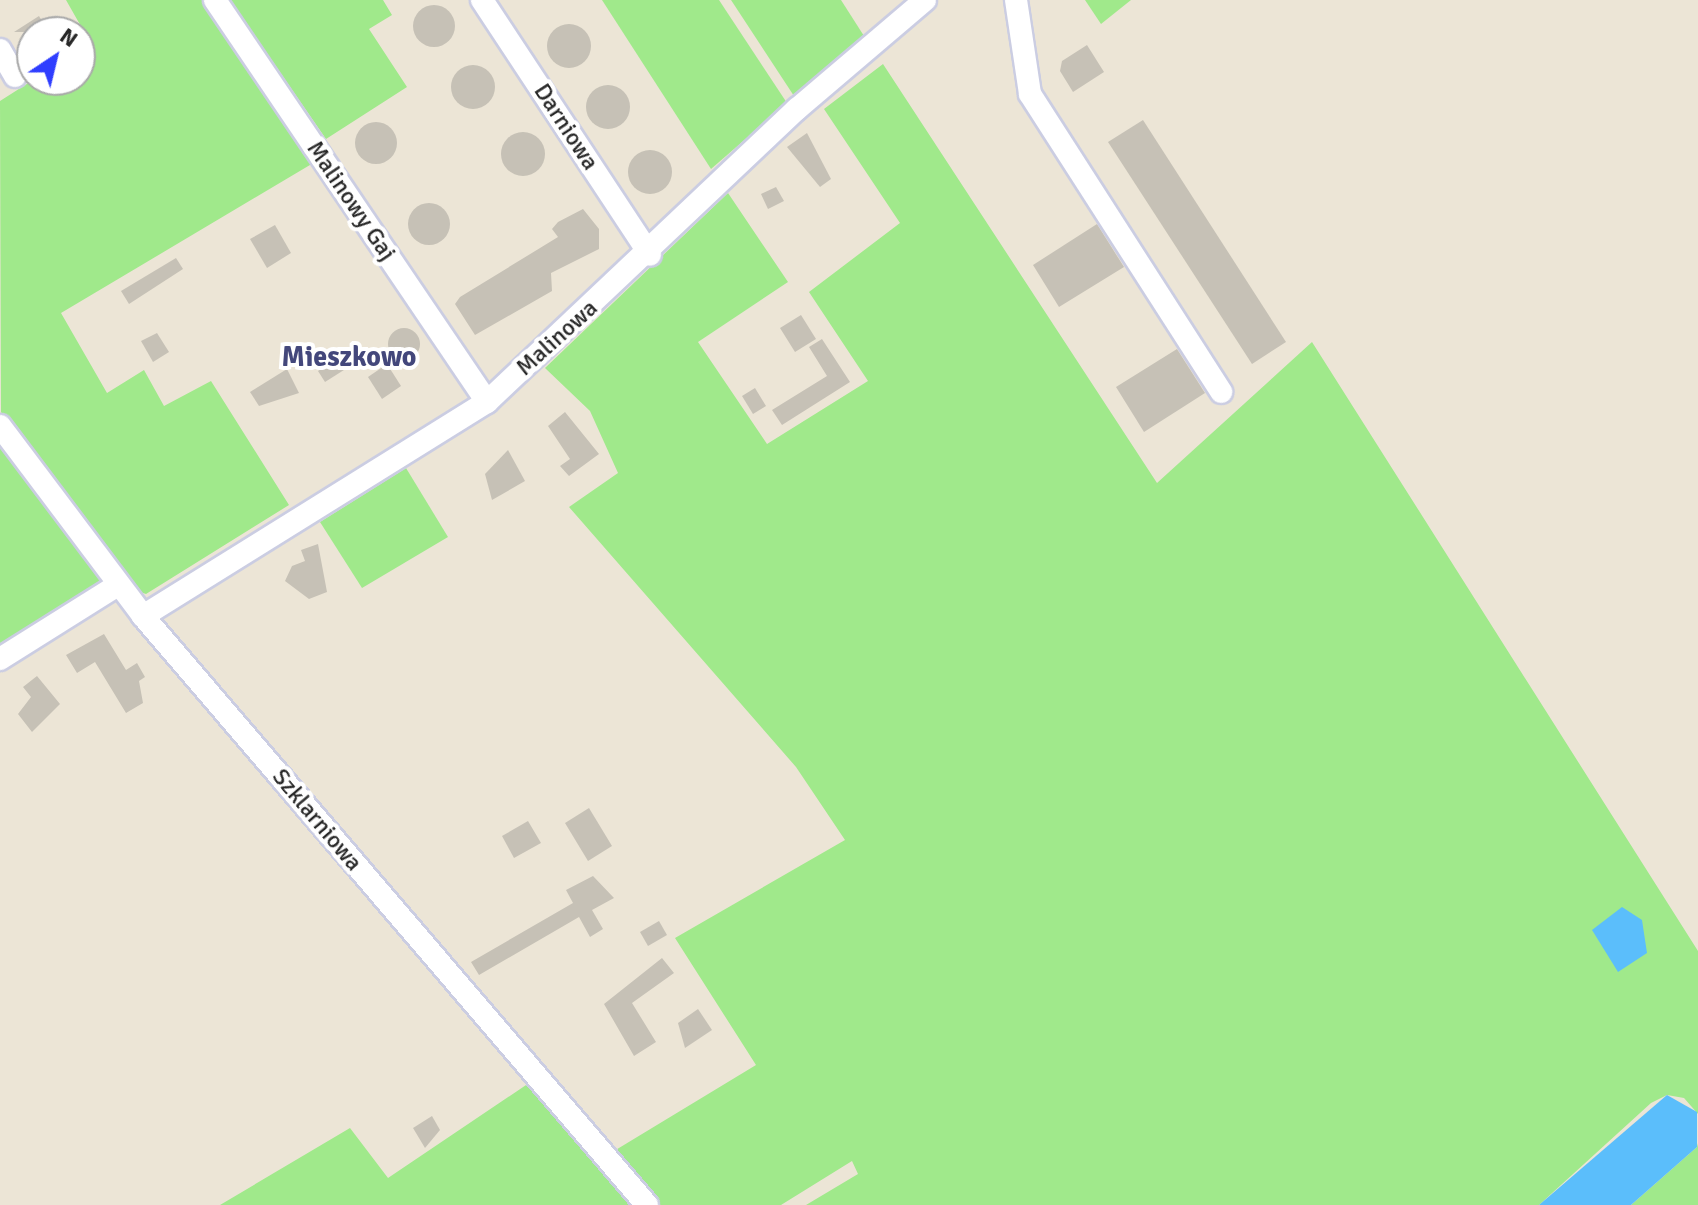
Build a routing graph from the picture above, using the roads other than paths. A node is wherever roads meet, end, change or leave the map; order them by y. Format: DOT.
graph roads {
  1 [pos="215,0"];
  2 [pos="482,0"];
  3 [pos="925,0"];
  4 [pos="1016,0"];
  5 [pos="0,50"];
  6 [pos="15,76"];
  7 [pos="650,255"];
  8 [pos="1221,392"];
  9 [pos="487,402"];
  10 [pos="0,426"];
  11 [pos="118,585"];
  12 [pos="143,616"];
  13 [pos="0,659"];
  14 [pos="647,1205"];
  1 -- 9 [label="street, Malinowy Gaj"];
  2 -- 7 [label="street, Darniowa"];
  3 -- 7 [label="street, Malinowa"];
  4 -- 8 [label="street"];
  5 -- 6 [label="street"];
  7 -- 9 [label="street, Malinowa"];
  9 -- 12 [label="street, Malinowa"];
  10 -- 11 [label="street, Szklarniowa"];
  11 -- 12 [label="street, Szklarniowa"];
  11 -- 13 [label="street"];
  12 -- 14 [label="street, Szklarniowa"];
}
